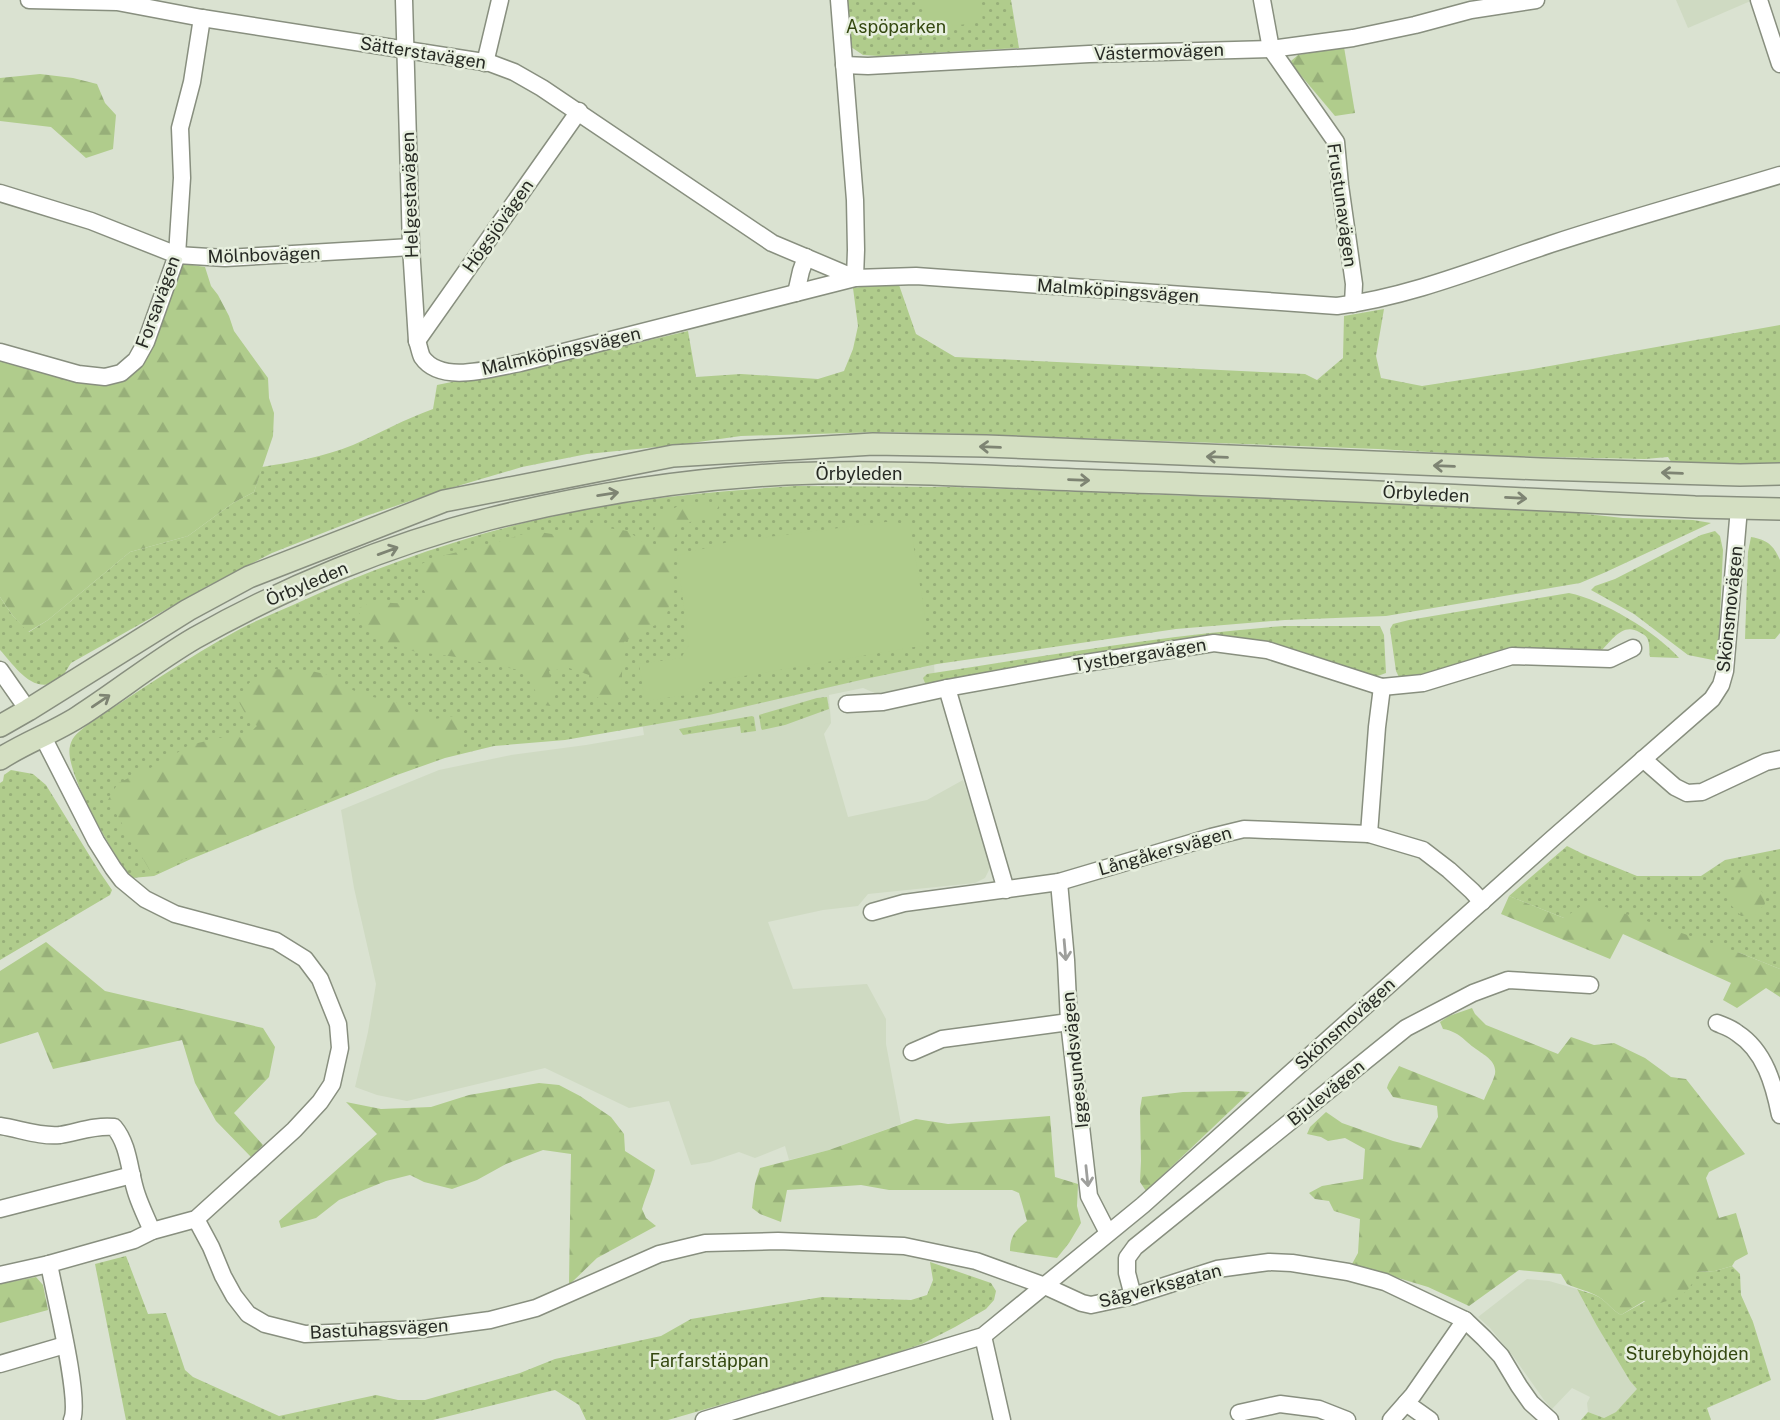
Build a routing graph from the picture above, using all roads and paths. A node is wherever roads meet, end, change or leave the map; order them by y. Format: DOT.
graph roads {
  1 [pos="30,0"];
  2 [pos="404,0"];
  3 [pos="500,0"];
  4 [pos="839,0"];
  5 [pos="1262,0"];
  6 [pos="1536,0"];
  7 [pos="1759,0"];
  8 [pos="1469,5"];
  9 [pos="202,18"];
  10 [pos="1271,49"];
  11 [pos="406,50"];
  12 [pos="485,63"];
  13 [pos="1780,64"];
  14 [pos="844,65"];
  15 [pos="579,111"];
  16 [pos="1780,175"];
  17 [pos="0,193"];
  18 [pos="411,247"];
  19 [pos="177,255"];
  20 [pos="806,257"];
  21 [pos="855,278"];
  22 [pos="796,293"];
  23 [pos="1353,304"];
  24 [pos="417,341"];
  25 [pos="0,352"];
  26 [pos="448,373"];
  27 [pos="1780,474"];
  28 [pos="1740,475"];
  29 [pos="1739,508"];
  30 [pos="1780,509"];
  31 [pos="1633,648"];
  32 [pos="0,670"];
  33 [pos="1382,687"];
  34 [pos="947,688"];
  35 [pos="847,704"];
  36 [pos="28,710"];
  37 [pos="0,726"];
  38 [pos="43,737"];
  39 [pos="0,759"];
  40 [pos="1643,759"];
  41 [pos="1780,760"];
  42 [pos="1369,834"];
  43 [pos="1059,882"];
  44 [pos="1006,890"];
  45 [pos="1482,902"];
  46 [pos="872,912"];
  47 [pos="1590,985"];
  48 [pos="1069,1022"];
  49 [pos="1717,1023"];
  50 [pos="912,1052"];
  51 [pos="1780,1115"];
  52 [pos="0,1126"];
  53 [pos="132,1175"];
  54 [pos="0,1209"];
  55 [pos="196,1219"];
  56 [pos="152,1231"];
  57 [pos="1108,1233"];
  58 [pos="49,1264"];
  59 [pos="0,1275"];
  60 [pos="1045,1286"];
  61 [pos="1133,1296"];
  62 [pos="1465,1320"];
  63 [pos="983,1336"];
  64 [pos="65,1345"];
  65 [pos="0,1364"];
  66 [pos="1406,1403"];
  67 [pos="1239,1413"];
  68 [pos="72,1420"];
  69 [pos="704,1420"];
  70 [pos="1002,1420"];
  71 [pos="1347,1420"];
  72 [pos="1391,1420"];
  73 [pos="1430,1420"];
  74 [pos="1550,1420"];
  1 -- 9 [label="street, Sätterstavägen"];
  2 -- 11 [label="street, Helgestavägen"];
  3 -- 12 [label="street"];
  4 -- 14 [label="street"];
  5 -- 10 [label="street, Frustunavägen"];
  6 -- 8 [label="street, Västermovägen"];
  7 -- 13 [label="street"];
  8 -- 10 [label="street, Västermovägen"];
  9 -- 11 [label="street, Sätterstavägen"];
  9 -- 19 [label="street, Forsavägen"];
  10 -- 14 [label="street, Västermovägen"];
  10 -- 23 [label="street, Frustunavägen"];
  11 -- 12 [label="street, Sätterstavägen"];
  11 -- 18 [label="street, Helgestavägen"];
  12 -- 15 [label="street, Sätterstavägen"];
  14 -- 21 [label="street"];
  15 -- 20 [label="street, Sätterstavägen"];
  15 -- 24 [label="street, Högsjövägen"];
  16 -- 23 [label="street, Malmköpingsvägen"];
  17 -- 19 [label="street, Mölnbovägen"];
  18 -- 19 [label="street, Mölnbovägen"];
  18 -- 24 [label="street, Helgestavägen"];
  19 -- 25 [label="street, Forsavägen"];
  20 -- 21 [label="street, Sätterstavägen"];
  20 -- 22 [label="street"];
  21 -- 22 [label="street, Malmköpingsvägen"];
  21 -- 23 [label="street, Malmköpingsvägen"];
  22 -- 26 [label="street, Malmköpingsvägen"];
  24 -- 26 [label="street, Helgestavägen"];
  27 -- 28 [label="main road, Örbyleden"];
  28 -- 29 [label="main road"];
  28 -- 36 [label="main road, Örbyleden, one-way"];
  29 -- 30 [label="main road, Örbyleden"];
  38 -- 29 [label="main road, Örbyleden, one-way"];
  29 -- 40 [label="street, Skönsmovägen"];
  31 -- 33 [label="street, Tystbergavägen"];
  32 -- 36 [label="street"];
  33 -- 34 [label="street, Tystbergavägen"];
  33 -- 42 [label="street"];
  34 -- 35 [label="street, Tystbergavägen"];
  34 -- 44 [label="street"];
  36 -- 37 [label="main road, Örbyleden"];
  36 -- 38 [label="main road"];
  38 -- 39 [label="main road, Örbyleden"];
  38 -- 55 [label="street"];
  40 -- 41 [label="street"];
  40 -- 45 [label="street, Skönsmovägen"];
  42 -- 43 [label="street, Långåkersvägen"];
  42 -- 45 [label="street, Långåkersvägen"];
  43 -- 44 [label="street, Långåkersvägen"];
  43 -- 48 [label="street, Iggesundsvägen, one-way"];
  44 -- 46 [label="street, Långåkersvägen"];
  45 -- 57 [label="street, Skönsmovägen"];
  47 -- 61 [label="street, Bjulevägen"];
  48 -- 50 [label="street"];
  48 -- 57 [label="street, Iggesundsvägen, one-way"];
  49 -- 51 [label="street"];
  52 -- 53 [label="street"];
  53 -- 54 [label="street"];
  53 -- 56 [label="street"];
  55 -- 56 [label="street"];
  55 -- 60 [label="street, Bastuhagsvägen"];
  56 -- 58 [label="street"];
  57 -- 60 [label="street, Skönsmovägen"];
  58 -- 59 [label="street"];
  58 -- 64 [label="street"];
  60 -- 61 [label="street, Sågverksgatan"];
  60 -- 63 [label="street"];
  61 -- 62 [label="street, Sågverksgatan"];
  62 -- 66 [label="street"];
  62 -- 74 [label="street, Sågverksgatan"];
  63 -- 69 [label="street"];
  63 -- 70 [label="street"];
  64 -- 65 [label="street"];
  64 -- 68 [label="street"];
  66 -- 72 [label="street"];
  66 -- 73 [label="street"];
  67 -- 71 [label="street"];
}
